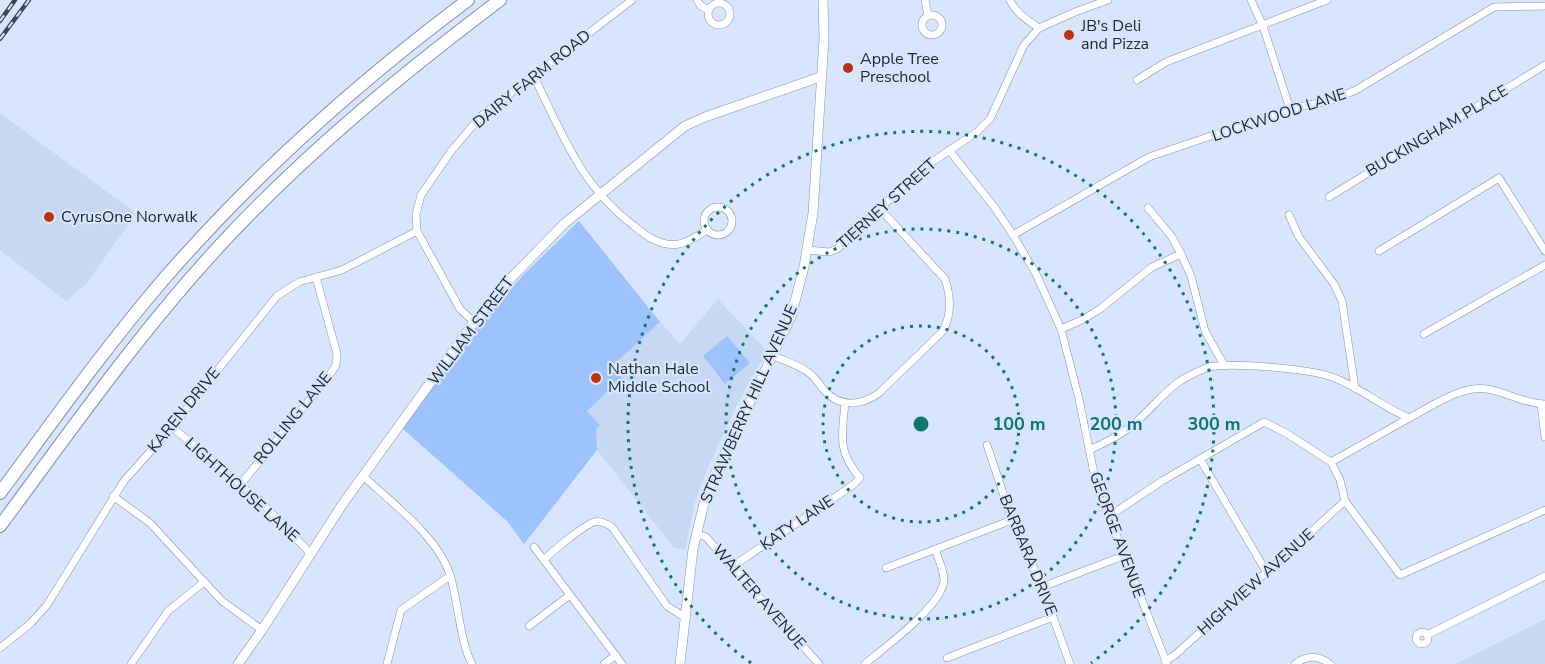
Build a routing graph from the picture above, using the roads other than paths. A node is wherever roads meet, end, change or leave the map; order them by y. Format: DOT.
graph roads {
  1 [pos="468,0"];
  2 [pos="500,0"];
  3 [pos="632,0"];
  4 [pos="697,0"];
  5 [pos="823,0"];
  6 [pos="925,0"];
  7 [pos="1010,0"];
  8 [pos="1108,0"];
  9 [pos="1251,0"];
  10 [pos="1328,0"];
  11 [pos="1545,6"];
  12 [pos="709,10"];
  13 [pos="928,16"];
  14 [pos="1263,26"];
  15 [pos="1039,28"];
  16 [pos="1545,65"];
  17 [pos="533,75"];
  18 [pos="820,77"];
  19 [pos="1137,80"];
  20 [pos="1290,109"];
  21 [pos="949,150"];
  22 [pos="601,194"];
  23 [pos="1329,197"];
  24 [pos="1148,208"];
  25 [pos="881,210"];
  26 [pos="1289,215"];
  27 [pos="707,230"];
  28 [pos="417,231"];
  29 [pos="1013,235"];
  30 [pos="808,250"];
  31 [pos="1379,251"];
  32 [pos="1545,251"];
  33 [pos="1181,254"];
  34 [pos="1545,265"];
  35 [pos="316,277"];
  36 [pos="474,322"];
  37 [pos="1061,329"];
  38 [pos="1424,334"];
  39 [pos="774,356"];
  40 [pos="1224,365"];
  41 [pos="1355,388"];
  42 [pos="846,403"];
  43 [pos="1543,404"];
  44 [pos="1409,418"];
  45 [pos="172,427"];
  46 [pos="1545,437"];
  47 [pos="987,445"];
  48 [pos="1089,450"];
  49 [pos="1200,459"];
  50 [pos="1331,462"];
  51 [pos="363,476"];
  52 [pos="240,485"];
  53 [pos="0,493"];
  54 [pos="113,496"];
  55 [pos="1345,501"];
  56 [pos="1545,510"];
  57 [pos="1108,517"];
  58 [pos="1012,520"];
  59 [pos="0,526"];
  60 [pos="697,534"];
  61 [pos="534,547"];
  62 [pos="935,549"];
  63 [pos="312,554"];
  64 [pos="1124,556"];
  65 [pos="544,560"];
  66 [pos="733,566"];
  67 [pos="886,568"];
  68 [pos="1267,573"];
  69 [pos="450,576"];
  70 [pos="1545,576"];
  71 [pos="204,582"];
  72 [pos="1042,587"];
  73 [pos="570,595"];
  74 [pos="1053,617"];
  75 [pos="686,618"];
  76 [pos="529,626"];
  77 [pos="262,630"];
  78 [pos="1427,635"];
  79 [pos="0,648"];
  80 [pos="616,656"];
  81 [pos="947,658"];
  82 [pos="1166,662"];
  83 [pos="131,664"];
  84 [pos="238,664"];
  85 [pos="387,664"];
  86 [pos="472,664"];
  87 [pos="604,664"];
  88 [pos="622,664"];
  89 [pos="680,664"];
  90 [pos="819,664"];
  91 [pos="865,664"];
  92 [pos="1070,664"];
  93 [pos="1295,664"];
  94 [pos="1330,664"];
  1 -- 53 [label="highway"];
  2 -- 59 [label="highway"];
  3 -- 17 [label="street, DAIRY FARM ROAD"];
  4 -- 12 [label="street"];
  5 -- 18 [label="street, STRAWBERRY HILL AVENUE"];
  6 -- 13 [label="street"];
  7 -- 15 [label="street"];
  8 -- 15 [label="street, TIERNEY STREET"];
  9 -- 14 [label="street"];
  10 -- 14 [label="street"];
  11 -- 20 [label="street, LOCKWOOD LANE"];
  14 -- 19 [label="street"];
  14 -- 20 [label="street"];
  15 -- 21 [label="street, TIERNEY STREET"];
  16 -- 23 [label="street, BUCKINGHAM PLACE"];
  17 -- 22 [label="street"];
  17 -- 28 [label="street, DAIRY FARM ROAD"];
  18 -- 22 [label="street, WILLIAM STREET"];
  18 -- 30 [label="street, STRAWBERRY HILL AVENUE"];
  20 -- 29 [label="street, LOCKWOOD LANE"];
  21 -- 25 [label="street, TIERNEY STREET"];
  21 -- 29 [label="street, GEORGE AVENUE"];
  22 -- 27 [label="street"];
  22 -- 36 [label="street, WILLIAM STREET"];
  24 -- 33 [label="street"];
  25 -- 30 [label="street, TIERNEY STREET"];
  25 -- 42 [label="street"];
  26 -- 41 [label="street"];
  27 -- 27 [label="street"];
  28 -- 35 [label="street, KAREN DRIVE"];
  28 -- 36 [label="street"];
  29 -- 37 [label="street, GEORGE AVENUE"];
  30 -- 39 [label="street, STRAWBERRY HILL AVENUE"];
  31 -- 32 [label="street"];
  33 -- 37 [label="street"];
  33 -- 40 [label="street"];
  34 -- 38 [label="street"];
  35 -- 45 [label="street, KAREN DRIVE"];
  35 -- 52 [label="street, ROLLING LANE"];
  36 -- 51 [label="street, WILLIAM STREET"];
  37 -- 48 [label="street, GEORGE AVENUE"];
  39 -- 42 [label="street"];
  39 -- 60 [label="street, STRAWBERRY HILL AVENUE"];
  40 -- 41 [label="street"];
  40 -- 48 [label="street"];
  41 -- 44 [label="street"];
  42 -- 66 [label="street, KATY LANE"];
  43 -- 44 [label="street"];
  43 -- 46 [label="street"];
  44 -- 50 [label="street"];
  45 -- 52 [label="street, LIGHTHOUSE LANE"];
  45 -- 54 [label="street, KAREN DRIVE"];
  47 -- 58 [label="street, BARBARA DRIVE"];
  48 -- 57 [label="street, GEORGE AVENUE"];
  49 -- 50 [label="street"];
  49 -- 57 [label="street"];
  49 -- 68 [label="street"];
  50 -- 55 [label="street"];
  51 -- 63 [label="street, WILLIAM STREET"];
  51 -- 69 [label="street"];
  52 -- 63 [label="street, LIGHTHOUSE LANE"];
  54 -- 71 [label="street"];
  54 -- 79 [label="street, KAREN DRIVE"];
  55 -- 56 [label="street"];
  55 -- 68 [label="street, HIGHVIEW AVENUE"];
  57 -- 64 [label="street, GEORGE AVENUE"];
  58 -- 62 [label="street"];
  58 -- 72 [label="street, BARBARA DRIVE"];
  60 -- 66 [label="street, WALTER AVENUE"];
  60 -- 75 [label="street, STRAWBERRY HILL AVENUE"];
  61 -- 65 [label="street"];
  62 -- 67 [label="street"];
  62 -- 91 [label="street"];
  63 -- 77 [label="street, WILLIAM STREET"];
  64 -- 72 [label="street"];
  64 -- 82 [label="street, GEORGE AVENUE"];
  65 -- 73 [label="street"];
  65 -- 75 [label="street"];
  66 -- 90 [label="street, WALTER AVENUE"];
  68 -- 82 [label="street, HIGHVIEW AVENUE"];
  69 -- 85 [label="street"];
  69 -- 86 [label="street"];
  70 -- 78 [label="street"];
  71 -- 77 [label="street"];
  71 -- 83 [label="street"];
  72 -- 74 [label="street, BARBARA DRIVE"];
  73 -- 76 [label="street"];
  73 -- 80 [label="street"];
  74 -- 81 [label="street"];
  74 -- 92 [label="street, BARBARA DRIVE"];
  75 -- 89 [label="street, STRAWBERRY HILL AVENUE"];
  77 -- 84 [label="street, WILLIAM STREET"];
  80 -- 87 [label="street"];
  80 -- 88 [label="street"];
  93 -- 94 [label="street"];
}
